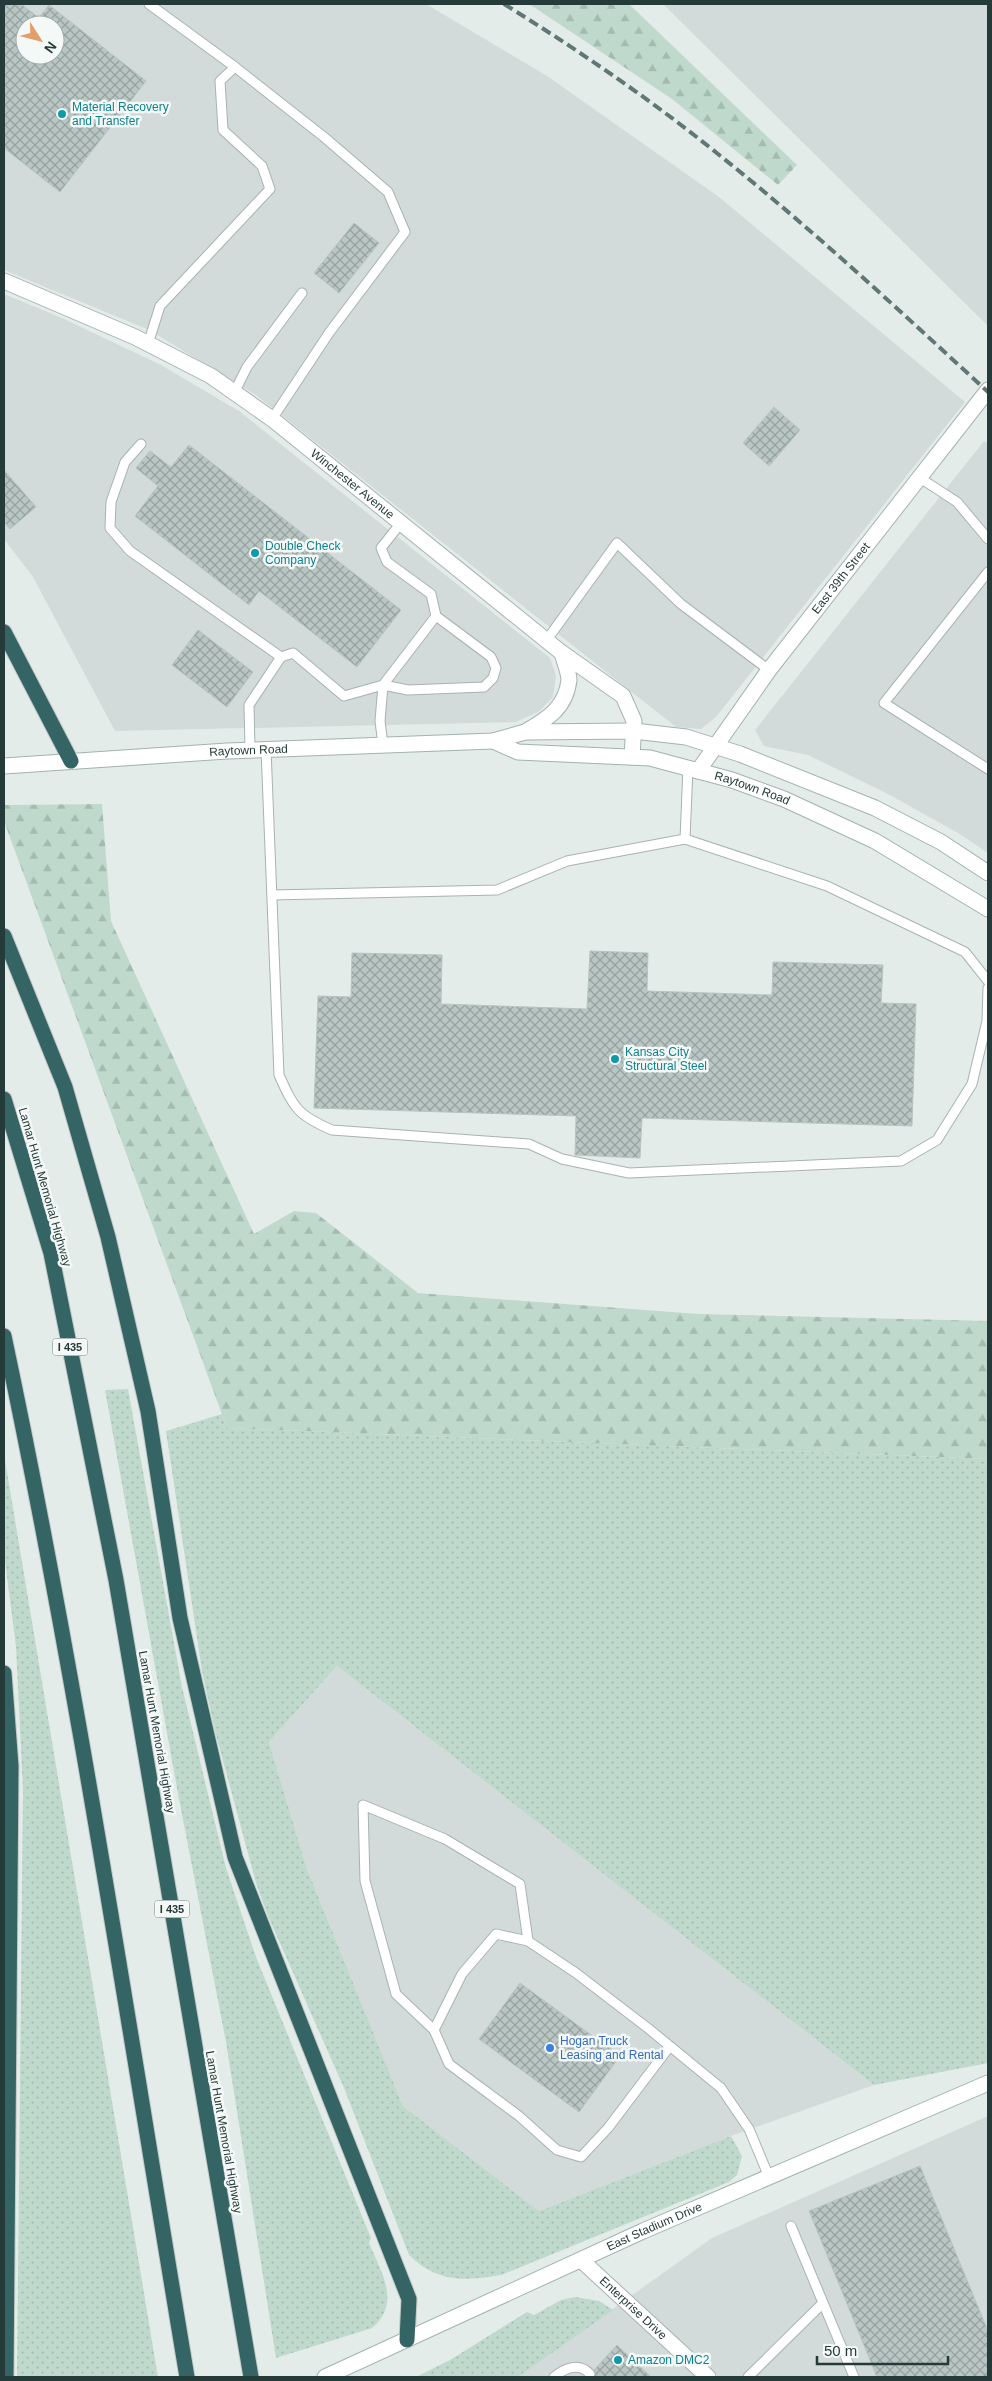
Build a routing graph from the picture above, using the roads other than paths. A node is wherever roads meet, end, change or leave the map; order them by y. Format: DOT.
graph roads {
  1 [pos="149,4"];
  2 [pos="235,67"];
  3 [pos="4,281"];
  4 [pos="302,293"];
  5 [pos="148,344"];
  6 [pos="988,390"];
  7 [pos="234,393"];
  8 [pos="272,419"];
  9 [pos="141,444"];
  10 [pos="920,478"];
  11 [pos="401,523"];
  12 [pos="988,539"];
  13 [pos="988,572"];
  14 [pos="436,616"];
  15 [pos="4,632"];
  16 [pos="546,640"];
  17 [pos="562,653"];
  18 [pos="281,657"];
  19 [pos="769,670"];
  20 [pos="383,685"];
  21 [pos="634,731"];
  22 [pos="526,732"];
  23 [pos="493,741"];
  24 [pos="383,745"];
  25 [pos="716,746"];
  26 [pos="266,749"];
  27 [pos="250,750"];
  28 [pos="632,757"];
  29 [pos="71,761"];
  30 [pos="4,766"];
  31 [pos="693,769"];
  32 [pos="988,769"];
  33 [pos="685,839"];
  34 [pos="988,873"];
  35 [pos="272,895"];
  36 [pos="988,909"];
  37 [pos="4,936"];
  38 [pos="988,981"];
  39 [pos="988,988"];
  40 [pos="4,1099"];
  41 [pos="4,1336"];
  42 [pos="4,1673"];
  43 [pos="528,1941"];
  44 [pos="434,2030"];
  45 [pos="670,2046"];
  46 [pos="988,2083"];
  47 [pos="769,2177"];
  48 [pos="791,2226"];
  49 [pos="581,2260"];
  50 [pos="823,2302"];
  51 [pos="4,2305"];
  52 [pos="407,2340"];
  53 [pos="590,2374"];
  54 [pos="327,2376"];
  55 [pos="6,2377"];
  56 [pos="187,2377"];
  57 [pos="251,2377"];
  58 [pos="554,2377"];
  59 [pos="708,2377"];
  60 [pos="748,2377"];
  61 [pos="854,2377"];
  1 -- 2 [label="lane"];
  2 -- 5 [label="lane"];
  2 -- 8 [label="lane"];
  3 -- 5 [label="main road, Winchester Avenue"];
  4 -- 7 [label="lane"];
  5 -- 7 [label="main road, Winchester Avenue"];
  6 -- 10 [label="main road, East 39th Street"];
  7 -- 8 [label="main road, Winchester Avenue"];
  8 -- 11 [label="main road, Winchester Avenue"];
  9 -- 18 [label="lane"];
  10 -- 12 [label="lane"];
  10 -- 19 [label="main road, East 39th Street"];
  11 -- 14 [label="lane"];
  11 -- 16 [label="main road, Winchester Avenue"];
  13 -- 32 [label="lane"];
  14 -- 20 [label="lane"];
  14 -- 20 [label="lane"];
  15 -- 29 [label="highway"];
  16 -- 17 [label="main road, Winchester Avenue"];
  16 -- 19 [label="lane"];
  17 -- 21 [label="main road, Winchester Avenue"];
  17 -- 22 [label="main road"];
  18 -- 20 [label="lane"];
  18 -- 27 [label="lane"];
  19 -- 25 [label="main road, East 39th Street"];
  20 -- 24 [label="lane"];
  21 -- 22 [label="main road, Raytown Road"];
  21 -- 25 [label="main road, Raytown Road"];
  21 -- 28 [label="main road, Winchester Avenue"];
  22 -- 23 [label="main road, Raytown Road"];
  23 -- 24 [label="main road, Raytown Road"];
  23 -- 28 [label="main road, Raytown Road"];
  24 -- 26 [label="main road, Raytown Road"];
  25 -- 31 [label="main road, East 39th Street"];
  25 -- 34 [label="main road, Raytown Road"];
  26 -- 27 [label="main road, Raytown Road"];
  26 -- 35 [label="lane"];
  27 -- 29 [label="main road, Raytown Road"];
  28 -- 31 [label="main road, Raytown Road"];
  29 -- 30 [label="main road, Raytown Road"];
  31 -- 33 [label="lane"];
  31 -- 36 [label="main road, Raytown Road"];
  33 -- 35 [label="lane"];
  33 -- 38 [label="lane"];
  35 -- 39 [label="lane"];
  37 -- 52 [label="highway"];
  40 -- 57 [label="highway, Lamar Hunt Memorial Highway / I 435"];
  41 -- 56 [label="highway"];
  42 -- 51 [label="highway"];
  43 -- 44 [label="lane"];
  43 -- 44 [label="lane"];
  43 -- 45 [label="lane"];
  44 -- 45 [label="lane"];
  45 -- 47 [label="lane"];
  46 -- 47 [label="main road, East Stadium Drive"];
  47 -- 49 [label="main road, East Stadium Drive"];
  48 -- 50 [label="lane"];
  49 -- 52 [label="main road, East Stadium Drive"];
  49 -- 59 [label="main road, Enterprise Drive"];
  50 -- 60 [label="lane"];
  50 -- 61 [label="lane"];
  51 -- 55 [label="highway"];
  52 -- 54 [label="main road, East Stadium Drive"];
  53 -- 58 [label="lane"];
}
